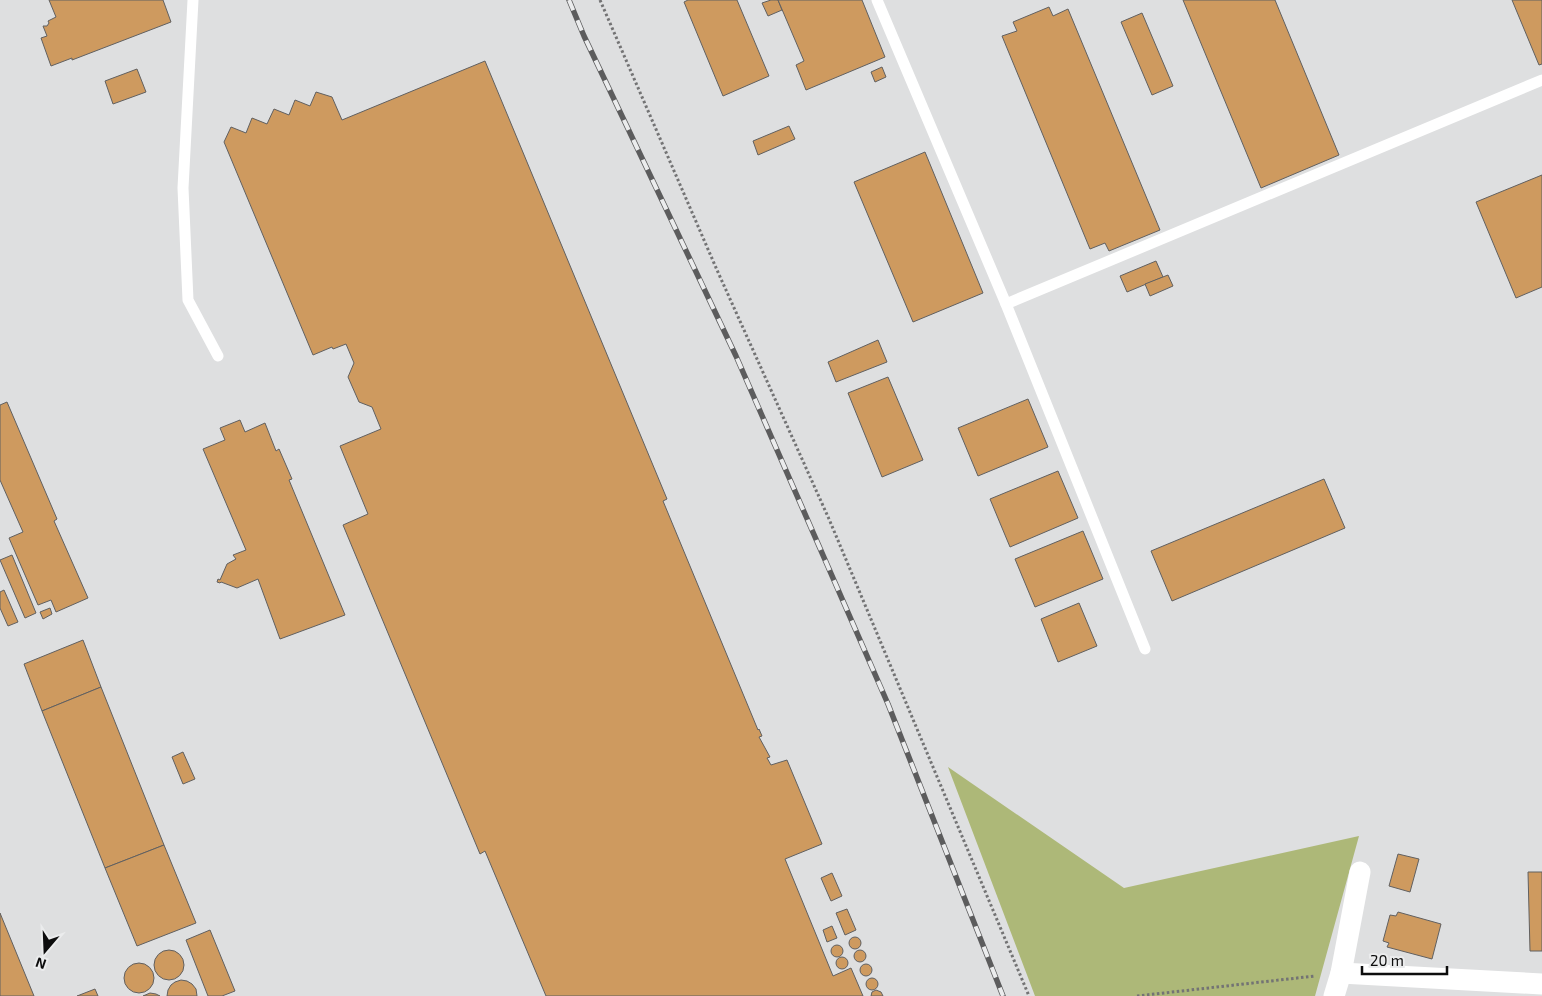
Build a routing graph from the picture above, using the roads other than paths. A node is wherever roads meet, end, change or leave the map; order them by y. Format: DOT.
graph roads {
  1 [pos="193,0"];
  2 [pos="877,0"];
  3 [pos="1542,80"];
  4 [pos="1006,304"];
  5 [pos="218,356"];
  6 [pos="1145,649"];
  7 [pos="1360,872"];
  8 [pos="1341,973"];
  9 [pos="1542,984"];
  10 [pos="1334,996"];
  1 -- 5 [label="lane"];
  2 -- 4 [label="lane"];
  3 -- 4 [label="lane"];
  4 -- 6 [label="lane"];
  7 -- 8 [label="street"];
  8 -- 9 [label="street"];
  8 -- 10 [label="street"];
}
